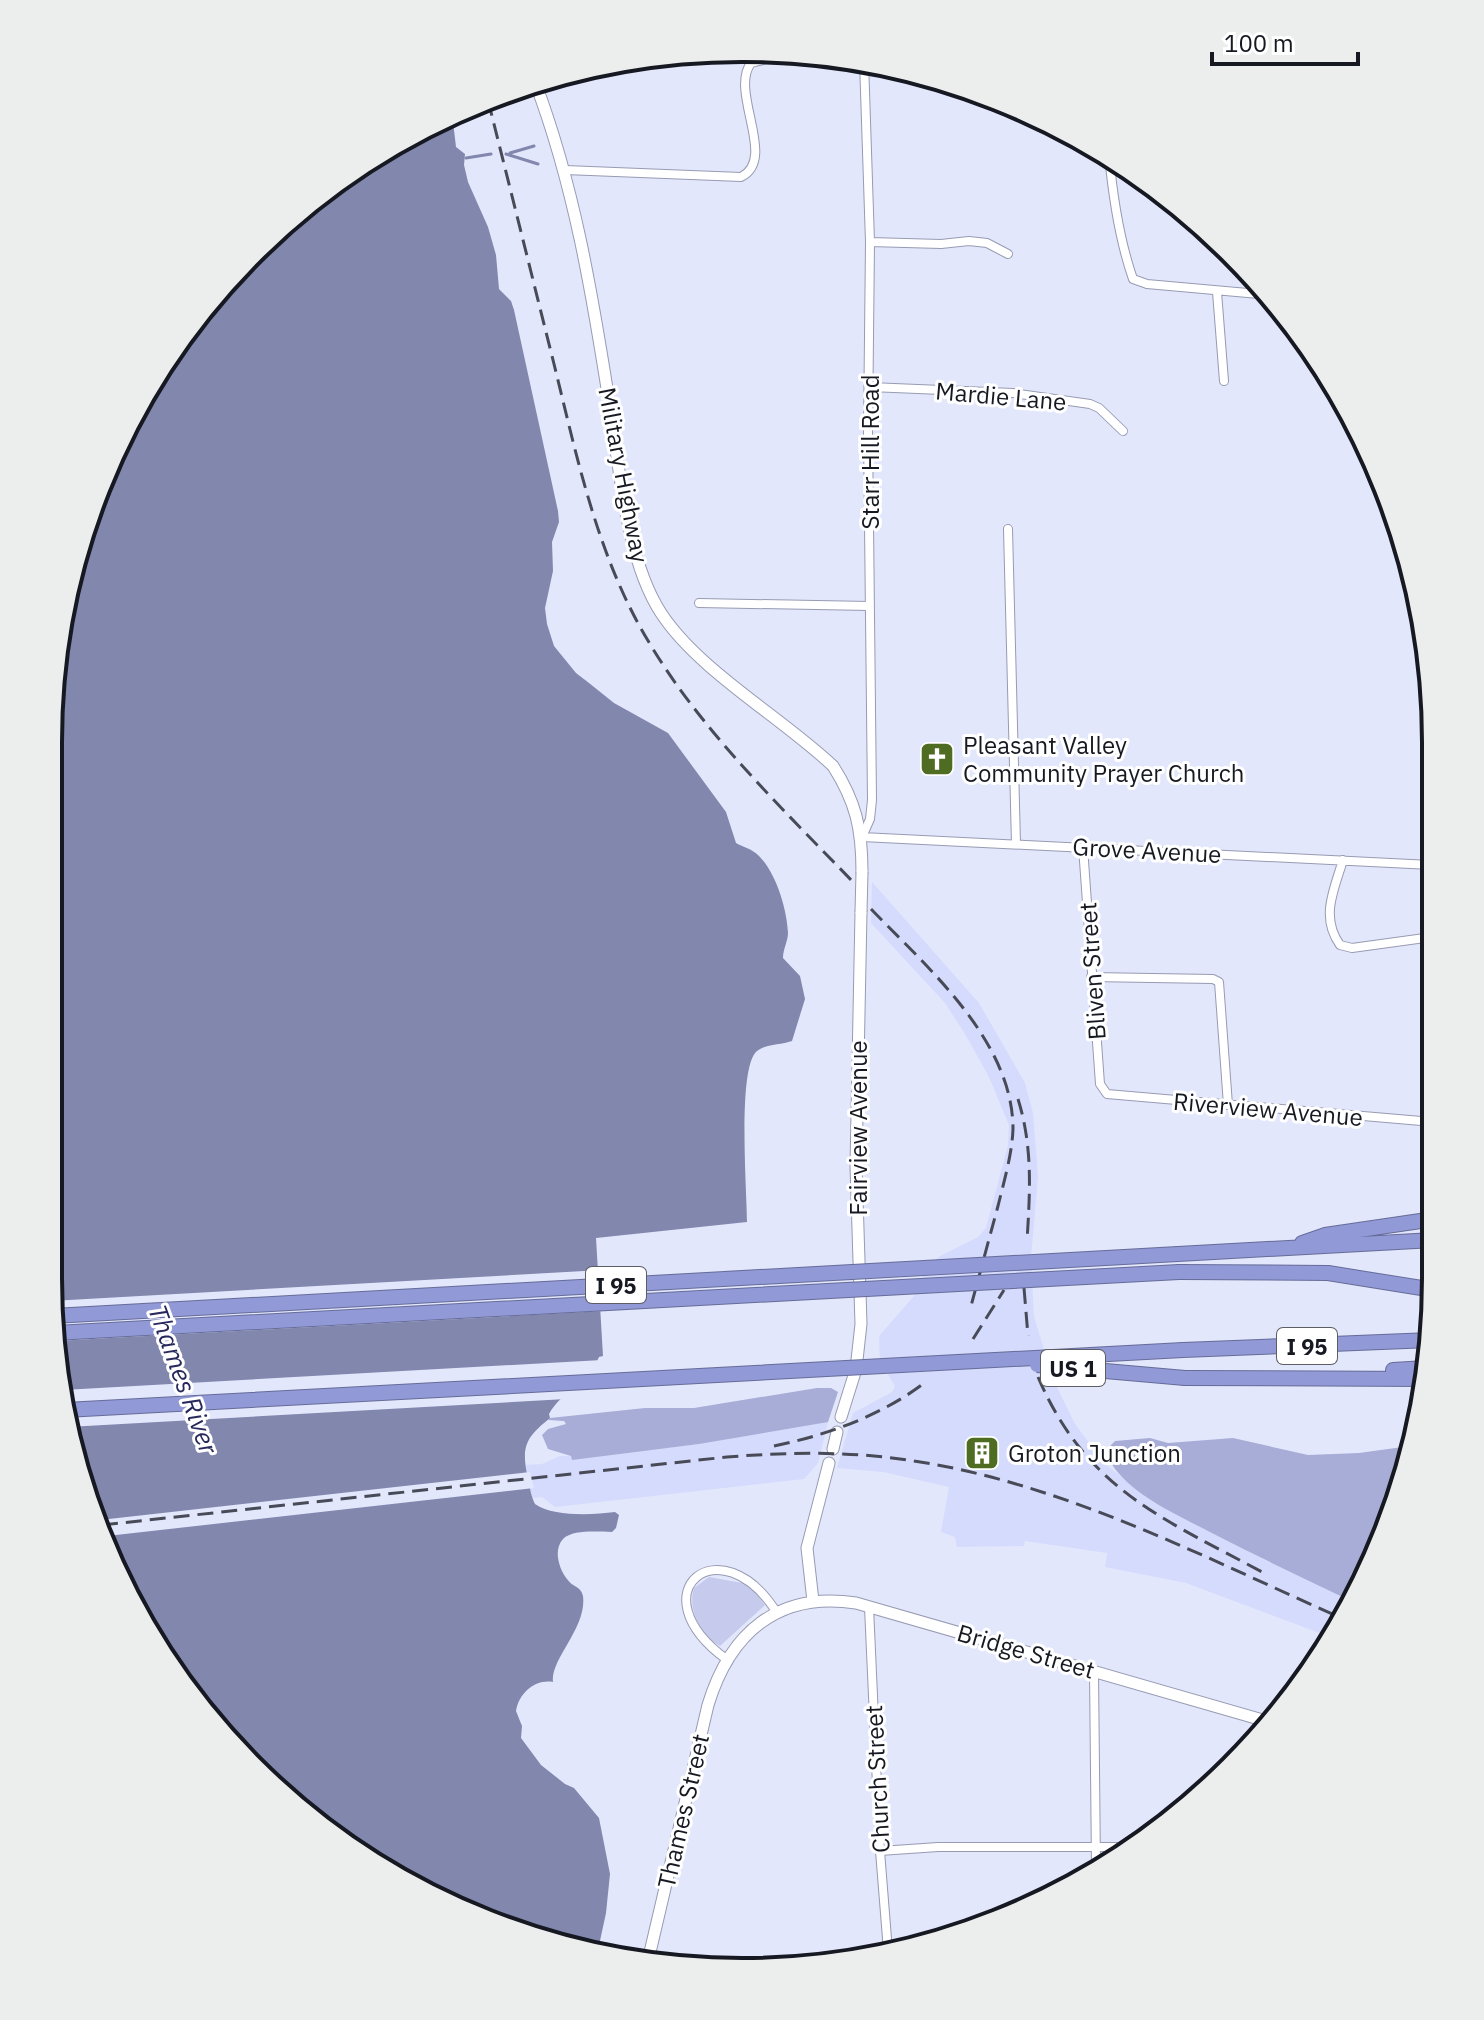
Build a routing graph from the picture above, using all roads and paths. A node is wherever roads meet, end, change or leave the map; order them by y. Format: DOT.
graph roads {
  1 [pos="754,62"];
  2 [pos="864,73"];
  3 [pos="539,93"];
  4 [pos="565,170"];
  5 [pos="1111,171"];
  6 [pos="870,242"];
  7 [pos="1008,254"];
  8 [pos="1217,292"];
  9 [pos="1253,294"];
  10 [pos="1224,381"];
  11 [pos="870,387"];
  12 [pos="1123,431"];
  13 [pos="1008,529"];
  14 [pos="699,603"];
  15 [pos="870,606"];
  16 [pos="862,837"];
  17 [pos="1016,844"];
  18 [pos="1083,847"];
  19 [pos="1343,860"];
  20 [pos="1422,864"];
  21 [pos="1422,938"];
  22 [pos="1091,977"];
  23 [pos="1105,1093"];
  24 [pos="1228,1105"];
  25 [pos="1422,1121"];
  26 [pos="1422,1221"];
  27 [pos="1422,1241"];
  28 [pos="1283,1250"];
  29 [pos="1422,1288"];
  30 [pos="63,1315"];
  31 [pos="64,1333"];
  32 [pos="1419,1340"];
  33 [pos="961,1361"];
  34 [pos="1416,1369"];
  35 [pos="1261,1378"];
  36 [pos="1414,1379"];
  37 [pos="75,1409"];
  38 [pos="841,1417"];
  39 [pos="837,1432"];
  40 [pos="833,1449"];
  41 [pos="829,1463"];
  42 [pos="813,1601"];
  43 [pos="869,1607"];
  44 [pos="777,1613"];
  45 [pos="726,1659"];
  46 [pos="1094,1671"];
  47 [pos="1259,1719"];
  48 [pos="1096,1847"];
  49 [pos="1114,1847"];
  50 [pos="880,1851"];
  51 [pos="1096,1858"];
  52 [pos="887,1942"];
  53 [pos="650,1952"];
  1 -- 4 [label="street"];
  2 -- 6 [label="street, Starr Hill Road"];
  3 -- 4 [label="street, Military Highway"];
  4 -- 16 [label="street, Military Highway"];
  5 -- 8 [label="street"];
  6 -- 7 [label="street"];
  6 -- 11 [label="street, Starr Hill Road"];
  8 -- 9 [label="street"];
  8 -- 10 [label="street"];
  11 -- 12 [label="street, Mardie Lane"];
  11 -- 15 [label="street, Starr Hill Road"];
  13 -- 17 [label="street"];
  14 -- 15 [label="street"];
  15 -- 16 [label="street, Starr Hill Road"];
  16 -- 17 [label="street, Grove Avenue"];
  16 -- 38 [label="street, Fairview Avenue, bridge"];
  17 -- 18 [label="street, Grove Avenue"];
  18 -- 19 [label="street, Grove Avenue"];
  18 -- 22 [label="street, Bliven Street"];
  19 -- 20 [label="street, Grove Avenue"];
  19 -- 21 [label="street"];
  22 -- 23 [label="street, Bliven Street"];
  22 -- 24 [label="street"];
  23 -- 24 [label="street, Riverview Avenue"];
  24 -- 25 [label="street, Riverview Avenue"];
  26 -- 28 [label="highway"];
  27 -- 28 [label="highway, I 95"];
  28 -- 30 [label="highway, I 95, bridge"];
  29 -- 31 [label="highway, bridge"];
  32 -- 33 [label="highway, I 95, bridge"];
  33 -- 35 [label="highway, US 1, bridge"];
  33 -- 37 [label="highway, I 95, bridge"];
  34 -- 35 [label="highway, US 1"];
  35 -- 36 [label="highway"];
  39 -- 40 [label="street"];
  41 -- 42 [label="street"];
  42 -- 43 [label="street, Bridge Street"];
  42 -- 44 [label="street, Bridge Street"];
  43 -- 46 [label="street, Bridge Street"];
  43 -- 50 [label="street, Church Street"];
  44 -- 45 [label="street, Bridge Street"];
  44 -- 45 [label="street"];
  45 -- 53 [label="street, Thames Street"];
  46 -- 47 [label="street, Bridge Street"];
  46 -- 48 [label="street"];
  48 -- 49 [label="street"];
  48 -- 50 [label="street"];
  48 -- 51 [label="street"];
  50 -- 52 [label="street, Church Street"];
}
